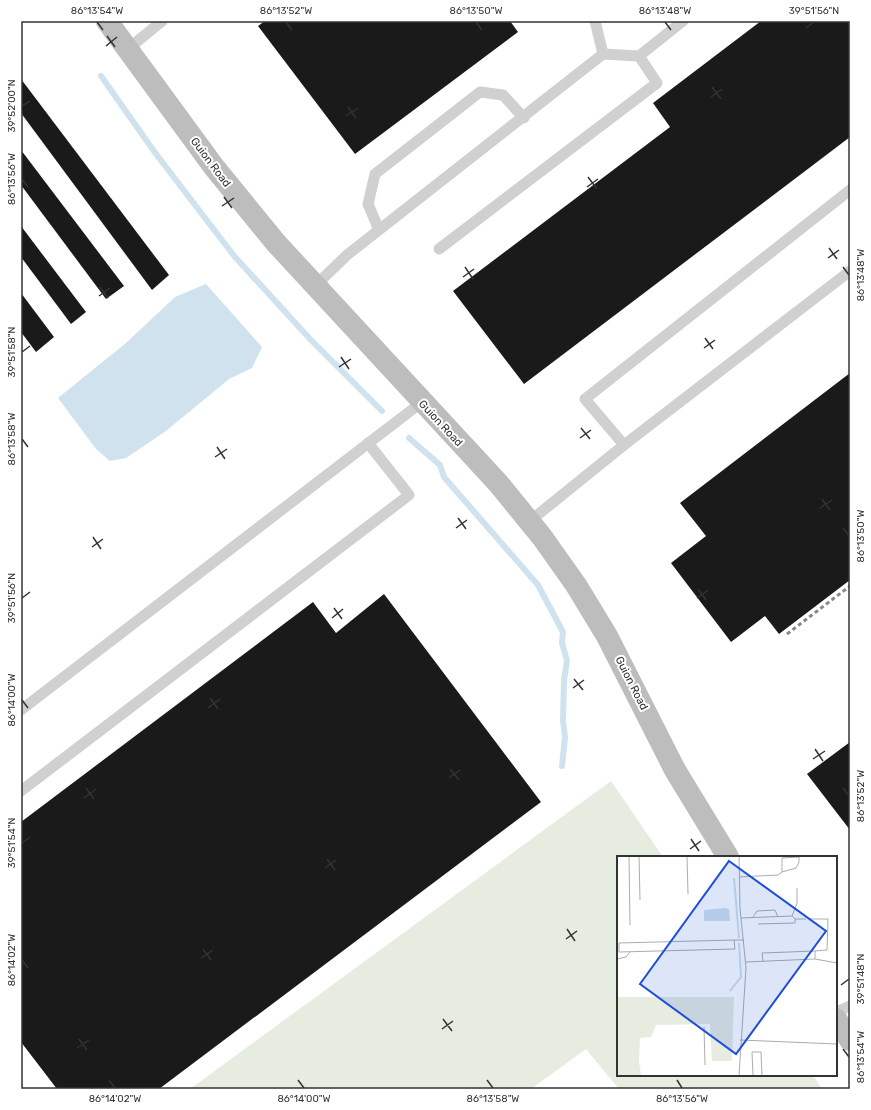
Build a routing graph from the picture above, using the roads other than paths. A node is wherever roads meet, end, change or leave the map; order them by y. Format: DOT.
graph roads {
  1 [pos="107,21"];
  2 [pos="162,21"];
  3 [pos="595,21"];
  4 [pos="683,21"];
  5 [pos="128,49"];
  6 [pos="603,54"];
  7 [pos="639,56"];
  8 [pos="524,118"];
  9 [pos="850,190"];
  10 [pos="380,230"];
  11 [pos="439,249"];
  12 [pos="850,271"];
  13 [pos="315,286"];
  14 [pos="422,402"];
  15 [pos="368,443"];
  16 [pos="624,445"];
  17 [pos="530,521"];
  18 [pos="21,710"];
  19 [pos="21,791"];
  20 [pos="727,856"];
  21 [pos="850,1006"];
  22 [pos="837,1012"];
  23 [pos="837,1020"];
  24 [pos="850,1040"];
  1 -- 5 [label="street, Guion Road"];
  2 -- 5 [label="lane"];
  3 -- 6 [label="lane"];
  4 -- 7 [label="lane"];
  5 -- 13 [label="street, Guion Road"];
  6 -- 7 [label="lane"];
  6 -- 8 [label="lane"];
  7 -- 11 [label="lane"];
  8 -- 10 [label="lane"];
  8 -- 10 [label="lane"];
  9 -- 16 [label="lane"];
  10 -- 13 [label="lane"];
  12 -- 16 [label="lane"];
  13 -- 14 [label="street, Guion Road"];
  14 -- 15 [label="lane"];
  14 -- 17 [label="street, Guion Road"];
  15 -- 18 [label="lane"];
  15 -- 19 [label="lane"];
  16 -- 17 [label="lane"];
  17 -- 20 [label="street, Guion Road"];
  21 -- 22 [label="lane"];
  23 -- 24 [label="street"];
}
